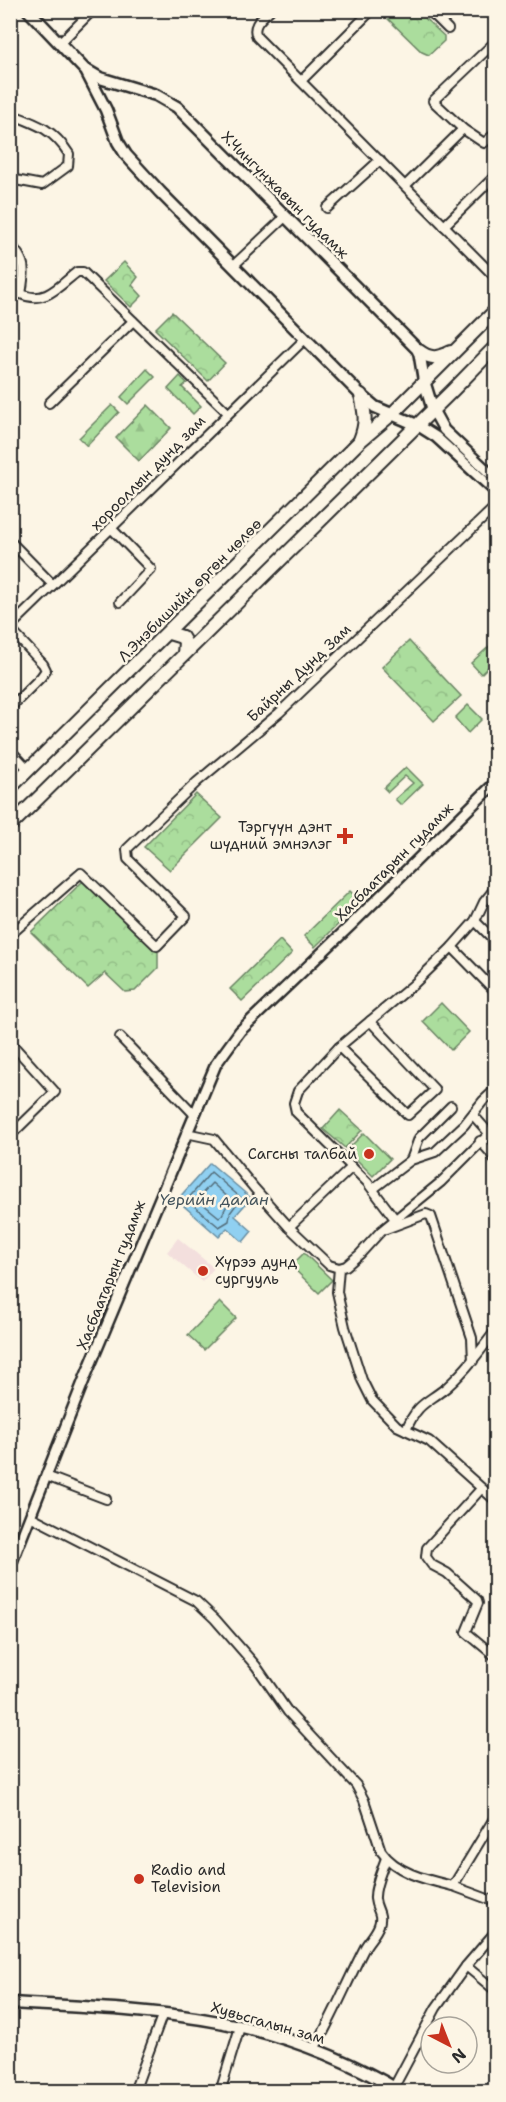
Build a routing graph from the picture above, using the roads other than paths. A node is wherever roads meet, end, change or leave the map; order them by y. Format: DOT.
graph roads {
  1 [pos="28,10"];
  2 [pos="93,10"];
  3 [pos="270,10"];
  4 [pos="372,10"];
  5 [pos="429,10"];
  6 [pos="448,29"];
  7 [pos="495,41"];
  8 [pos="60,43"];
  9 [pos="87,71"];
  10 [pos="302,81"];
  11 [pos="10,114"];
  12 [pos="463,129"];
  13 [pos="495,133"];
  14 [pos="380,160"];
  15 [pos="495,175"];
  16 [pos="10,179"];
  17 [pos="405,186"];
  18 [pos="327,208"];
  19 [pos="285,217"];
  20 [pos="444,226"];
  21 [pos="10,244"];
  22 [pos="233,266"];
  23 [pos="495,278"];
  24 [pos="10,292"];
  25 [pos="21,294"];
  26 [pos="495,310"];
  27 [pos="133,321"];
  28 [pos="305,339"];
  29 [pos="495,346"];
  30 [pos="419,351"];
  31 [pos="455,351"];
  32 [pos="424,381"];
  33 [pos="361,395"];
  34 [pos="49,403"];
  35 [pos="433,410"];
  36 [pos="228,413"];
  37 [pos="392,414"];
  38 [pos="417,425"];
  39 [pos="360,442"];
  40 [pos="495,479"];
  41 [pos="495,492"];
  42 [pos="495,506"];
  43 [pos="111,528"];
  44 [pos="10,542"];
  45 [pos="53,585"];
  46 [pos="120,602"];
  47 [pos="10,628"];
  48 [pos="169,633"];
  49 [pos="184,654"];
  50 [pos="10,708"];
  51 [pos="10,750"];
  52 [pos="29,770"];
  53 [pos="495,782"];
  54 [pos="10,788"];
  55 [pos="10,826"];
  56 [pos="495,887"];
  57 [pos="475,921"];
  58 [pos="10,934"];
  59 [pos="495,942"];
  60 [pos="452,947"];
  61 [pos="495,992"];
  62 [pos="370,1021"];
  63 [pos="120,1037"];
  64 [pos="10,1041"];
  65 [pos="339,1047"];
  66 [pos="495,1089"];
  67 [pos="451,1106"];
  68 [pos="194,1114"];
  69 [pos="472,1115"];
  70 [pos="495,1127"];
  71 [pos="186,1133"];
  72 [pos="489,1133"];
  73 [pos="10,1136"];
  74 [pos="480,1141"];
  75 [pos="411,1160"];
  76 [pos="495,1162"];
  77 [pos="352,1167"];
  78 [pos="373,1189"];
  79 [pos="395,1219"];
  80 [pos="289,1227"];
  81 [pos="381,1231"];
  82 [pos="339,1268"];
  83 [pos="495,1330"];
  84 [pos="473,1361"];
  85 [pos="406,1430"];
  86 [pos="46,1476"];
  87 [pos="481,1489"];
  88 [pos="106,1499"];
  89 [pos="495,1501"];
  90 [pos="30,1516"];
  91 [pos="26,1526"];
  92 [pos="10,1543"];
  93 [pos="10,1567"];
  94 [pos="495,1657"];
  95 [pos="495,1815"];
  96 [pos="386,1858"];
  97 [pos="453,1886"];
  98 [pos="495,1902"];
  99 [pos="495,1931"];
  100 [pos="466,1966"];
  101 [pos="495,1991"];
  102 [pos="10,2003"];
  103 [pos="163,2013"];
  104 [pos="240,2027"];
  105 [pos="314,2049"];
  106 [pos="381,2080"];
  107 [pos="398,2089"];
  108 [pos="134,2091"];
  109 [pos="220,2091"];
  110 [pos="376,2091"];
  1 -- 8 [label="main road, Х.Чингүнжавын гудамж"];
  2 -- 8 [label="street"];
  3 -- 10 [label="street"];
  4 -- 10 [label="street"];
  5 -- 6 [label="street"];
  7 -- 12 [label="street"];
  8 -- 9 [label="main road, Х.Чингүнжавын гудамж"];
  9 -- 19 [label="main road, Х.Чингүнжавын гудамж"];
  9 -- 22 [label="main road, Х.Чингүнжавын гудамж"];
  10 -- 14 [label="street"];
  11 -- 16 [label="street"];
  12 -- 13 [label="street"];
  12 -- 17 [label="street"];
  14 -- 17 [label="street"];
  14 -- 18 [label="street"];
  15 -- 20 [label="street"];
  17 -- 20 [label="street"];
  19 -- 22 [label="street"];
  19 -- 30 [label="main road, Х.Чингүнжавын гудамж"];
  20 -- 23 [label="street"];
  21 -- 25 [label="street"];
  22 -- 28 [label="main road, Х.Чингүнжавын гудамж"];
  24 -- 25 [label="street"];
  25 -- 27 [label="street"];
  26 -- 31 [label="main road, Л.Энэбишийн өргөн чөлөө"];
  27 -- 34 [label="street"];
  27 -- 36 [label="street"];
  28 -- 33 [label="main road, Х.Чингүнжавын гудамж"];
  28 -- 36 [label="street, хорооллын дунд зам"];
  29 -- 35 [label="main road"];
  30 -- 31 [label="main road"];
  30 -- 32 [label="main road"];
  31 -- 32 [label="main road, Л.Энэбишийн өргөн чөлөө"];
  32 -- 35 [label="main road"];
  32 -- 37 [label="main road, Л.Энэбишийн өргөн чөлөө"];
  33 -- 37 [label="main road, Х.Чингүнжавын гудамж"];
  33 -- 39 [label="main road"];
  35 -- 38 [label="main road"];
  35 -- 40 [label="street"];
  36 -- 43 [label="street, хорооллын дунд зам"];
  37 -- 38 [label="main road, Х.Чингүнжавын гудамж"];
  37 -- 39 [label="main road, Л.Энэбишийн өргөн чөлөө"];
  38 -- 41 [label="street"];
  38 -- 49 [label="main road"];
  39 -- 48 [label="main road, Л.Энэбишийн өргөн чөлөө"];
  42 -- 58 [label="street, Байрны Дунд Зам"];
  43 -- 45 [label="street, хорооллын дунд зам"];
  43 -- 46 [label="street"];
  44 -- 45 [label="street"];
  45 -- 47 [label="street, хорооллын дунд зам"];
  47 -- 50 [label="street"];
  48 -- 49 [label="main road"];
  48 -- 52 [label="main road, Л.Энэбишийн өргөн чөлөө"];
  49 -- 55 [label="main road"];
  51 -- 52 [label="street"];
  52 -- 54 [label="main road, Л.Энэбишийн өргөн чөлөө"];
  53 -- 68 [label="street, Хасбаатарын гудамж"];
  56 -- 57 [label="street"];
  57 -- 59 [label="street"];
  57 -- 60 [label="street"];
  60 -- 61 [label="street"];
  60 -- 62 [label="street"];
  62 -- 65 [label="street"];
  62 -- 65 [label="street"];
  63 -- 68 [label="street"];
  64 -- 73 [label="street"];
  65 -- 77 [label="street"];
  66 -- 69 [label="street"];
  67 -- 75 [label="street"];
  68 -- 71 [label="street, Хасбаатарын гудамж"];
  69 -- 72 [label="street"];
  69 -- 75 [label="street"];
  70 -- 72 [label="street"];
  71 -- 80 [label="street"];
  71 -- 86 [label="street, Хасбаатарын гудамж"];
  72 -- 74 [label="street"];
  74 -- 76 [label="street"];
  74 -- 79 [label="street"];
  75 -- 78 [label="street"];
  77 -- 78 [label="street"];
  77 -- 80 [label="street"];
  78 -- 79 [label="street"];
  79 -- 81 [label="street"];
  80 -- 82 [label="street"];
  81 -- 82 [label="street"];
  81 -- 84 [label="street"];
  82 -- 85 [label="street"];
  83 -- 84 [label="street"];
  84 -- 85 [label="street"];
  85 -- 87 [label="street"];
  86 -- 88 [label="street"];
  86 -- 90 [label="street, Хасбаатарын гудамж"];
  87 -- 89 [label="street"];
  87 -- 94 [label="street"];
  90 -- 91 [label="street, Хасбаатарын гудамж"];
  90 -- 96 [label="street"];
  91 -- 92 [label="street"];
  91 -- 93 [label="street, Хасбаатарын гудамж"];
  95 -- 97 [label="street"];
  96 -- 97 [label="street"];
  96 -- 105 [label="street"];
  97 -- 98 [label="street"];
  99 -- 100 [label="street"];
  100 -- 101 [label="street"];
  100 -- 107 [label="street"];
  102 -- 103 [label="main road, Хувьсгалын зам"];
  103 -- 104 [label="main road, Хувьсгалын зам"];
  103 -- 108 [label="street"];
  104 -- 105 [label="main road, Хувьсгалын зам"];
  104 -- 109 [label="street"];
  105 -- 106 [label="main road, Хувьсгалын зам"];
  106 -- 107 [label="main road, Хувьсгалын зам"];
  106 -- 110 [label="street"];
}
